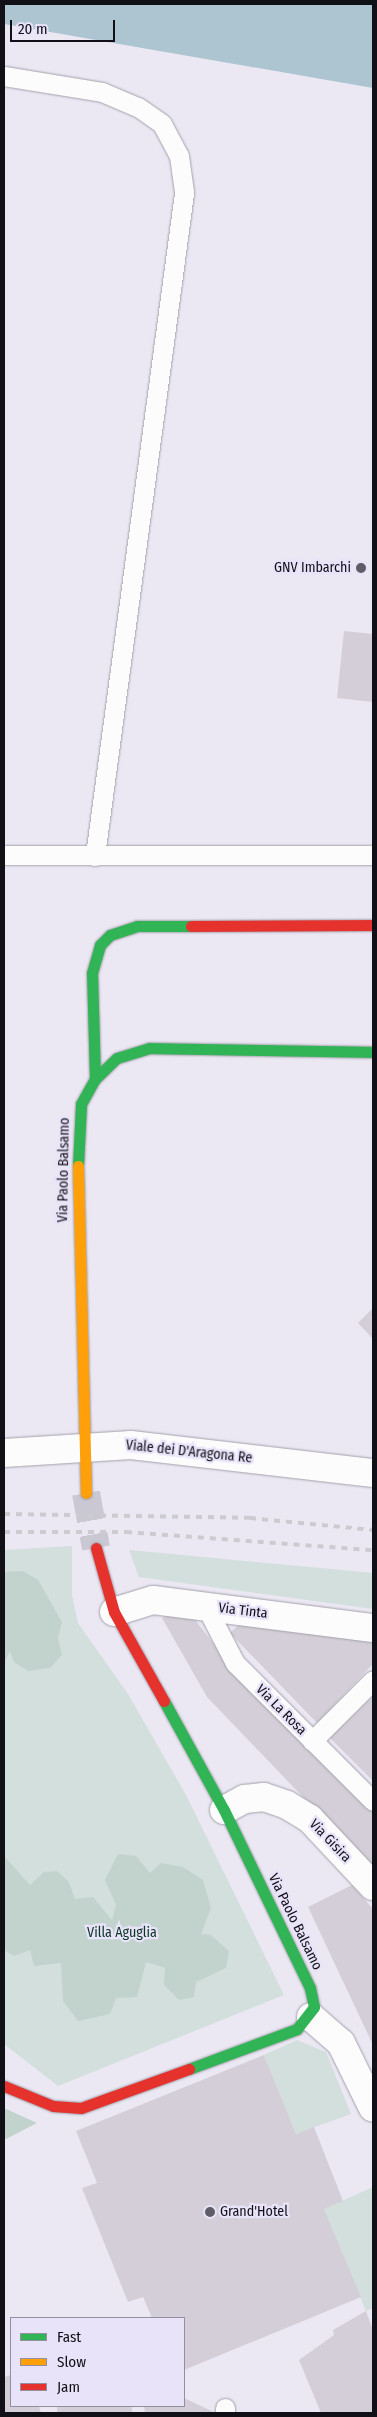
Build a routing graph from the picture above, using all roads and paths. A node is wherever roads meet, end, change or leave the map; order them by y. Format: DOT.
graph roads {
  1 [pos="4,76"];
  2 [pos="4,855"];
  3 [pos="373,855"];
  4 [pos="95,856"];
  5 [pos="373,925"];
  6 [pos="373,1052"];
  7 [pos="94,1079"];
  8 [pos="81,1445"];
  9 [pos="4,1453"];
  10 [pos="373,1473"];
  11 [pos="86,1493"];
  12 [pos="96,1548"];
  13 [pos="206,1607"];
  14 [pos="114,1612"];
  15 [pos="373,1628"];
  16 [pos="373,1680"];
  17 [pos="312,1740"];
  18 [pos="373,1801"];
  19 [pos="224,1810"];
  20 [pos="373,1886"];
  21 [pos="311,2016"];
  22 [pos="4,2086"];
  23 [pos="373,2108"];
  1 -- 4 [label="lane"];
  2 -- 4 [label="lane"];
  3 -- 4 [label="lane"];
  5 -- 7 [label="street"];
  6 -- 7 [label="street, Via Paolo Balsamo"];
  7 -- 8 [label="street, Via Paolo Balsamo"];
  8 -- 9 [label="street, Viale dei D'Aragona Re"];
  8 -- 10 [label="street, Viale dei D'Aragona Re"];
  8 -- 11 [label="street, Via Paolo Balsamo"];
  12 -- 14 [label="street, Via Paolo Balsamo"];
  13 -- 14 [label="street, Via Tinta"];
  13 -- 15 [label="street, Via Tinta"];
  13 -- 17 [label="lane, Via La Rosa"];
  14 -- 19 [label="street, Via Paolo Balsamo"];
  16 -- 17 [label="lane"];
  17 -- 18 [label="lane, Via La Rosa"];
  19 -- 20 [label="street, Via Gisira"];
  19 -- 21 [label="street, Via Paolo Balsamo"];
  21 -- 22 [label="street"];
  21 -- 23 [label="street"];
}
